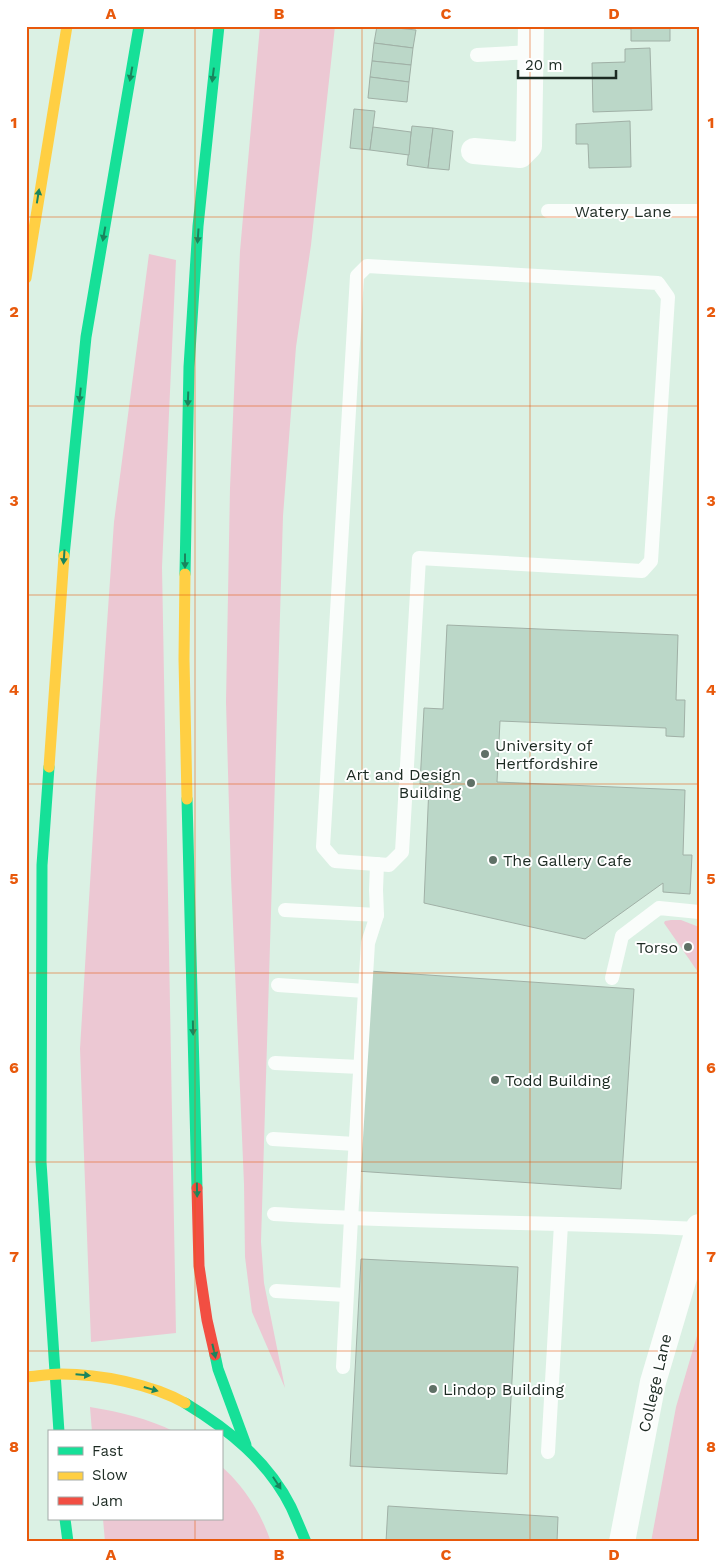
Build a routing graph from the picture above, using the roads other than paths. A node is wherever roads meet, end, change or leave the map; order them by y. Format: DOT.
graph roads {
  1 [pos="67,26"];
  2 [pos="140,26"];
  3 [pos="219,26"];
  4 [pos="531,26"];
  5 [pos="532,52"];
  6 [pos="477,55"];
  7 [pos="474,151"];
  8 [pos="548,212"];
  9 [pos="699,212"];
  10 [pos="26,278"];
  11 [pos="377,864"];
  12 [pos="285,910"];
  13 [pos="699,912"];
  14 [pos="377,915"];
  15 [pos="612,978"];
  16 [pos="278,985"];
  17 [pos="365,991"];
  18 [pos="275,1063"];
  19 [pos="360,1067"];
  20 [pos="273,1139"];
  21 [pos="355,1144"];
  22 [pos="274,1214"];
  23 [pos="350,1219"];
  24 [pos="561,1224"];
  25 [pos="698,1228"];
  26 [pos="276,1291"];
  27 [pos="346,1295"];
  28 [pos="344,1367"];
  29 [pos="26,1377"];
  30 [pos="58,1430"];
  31 [pos="246,1445"];
  32 [pos="548,1452"];
  33 [pos="65,1520"];
  34 [pos="68,1542"];
  35 [pos="306,1542"];
  36 [pos="622,1542"];
  10 -- 1 [label="highway, one-way"];
  2 -- 30 [label="highway, one-way"];
  3 -- 31 [label="highway, one-way"];
  4 -- 5 [label="street"];
  5 -- 6 [label="lane"];
  5 -- 7 [label="street"];
  8 -- 9 [label="lane, Watery Lane"];
  11 -- 11 [label="lane"];
  11 -- 14 [label="lane"];
  12 -- 14 [label="lane"];
  13 -- 15 [label="lane"];
  14 -- 17 [label="lane"];
  16 -- 17 [label="lane"];
  17 -- 19 [label="lane"];
  18 -- 19 [label="lane"];
  19 -- 21 [label="lane"];
  20 -- 21 [label="lane"];
  21 -- 23 [label="lane"];
  22 -- 23 [label="lane"];
  23 -- 24 [label="lane"];
  23 -- 27 [label="lane"];
  24 -- 25 [label="lane"];
  24 -- 32 [label="lane"];
  25 -- 36 [label="street, College Lane"];
  26 -- 27 [label="lane"];
  27 -- 28 [label="lane"];
  29 -- 31 [label="highway, one-way"];
  31 -- 35 [label="highway, one-way"];
  33 -- 34 [label="highway"];
}
